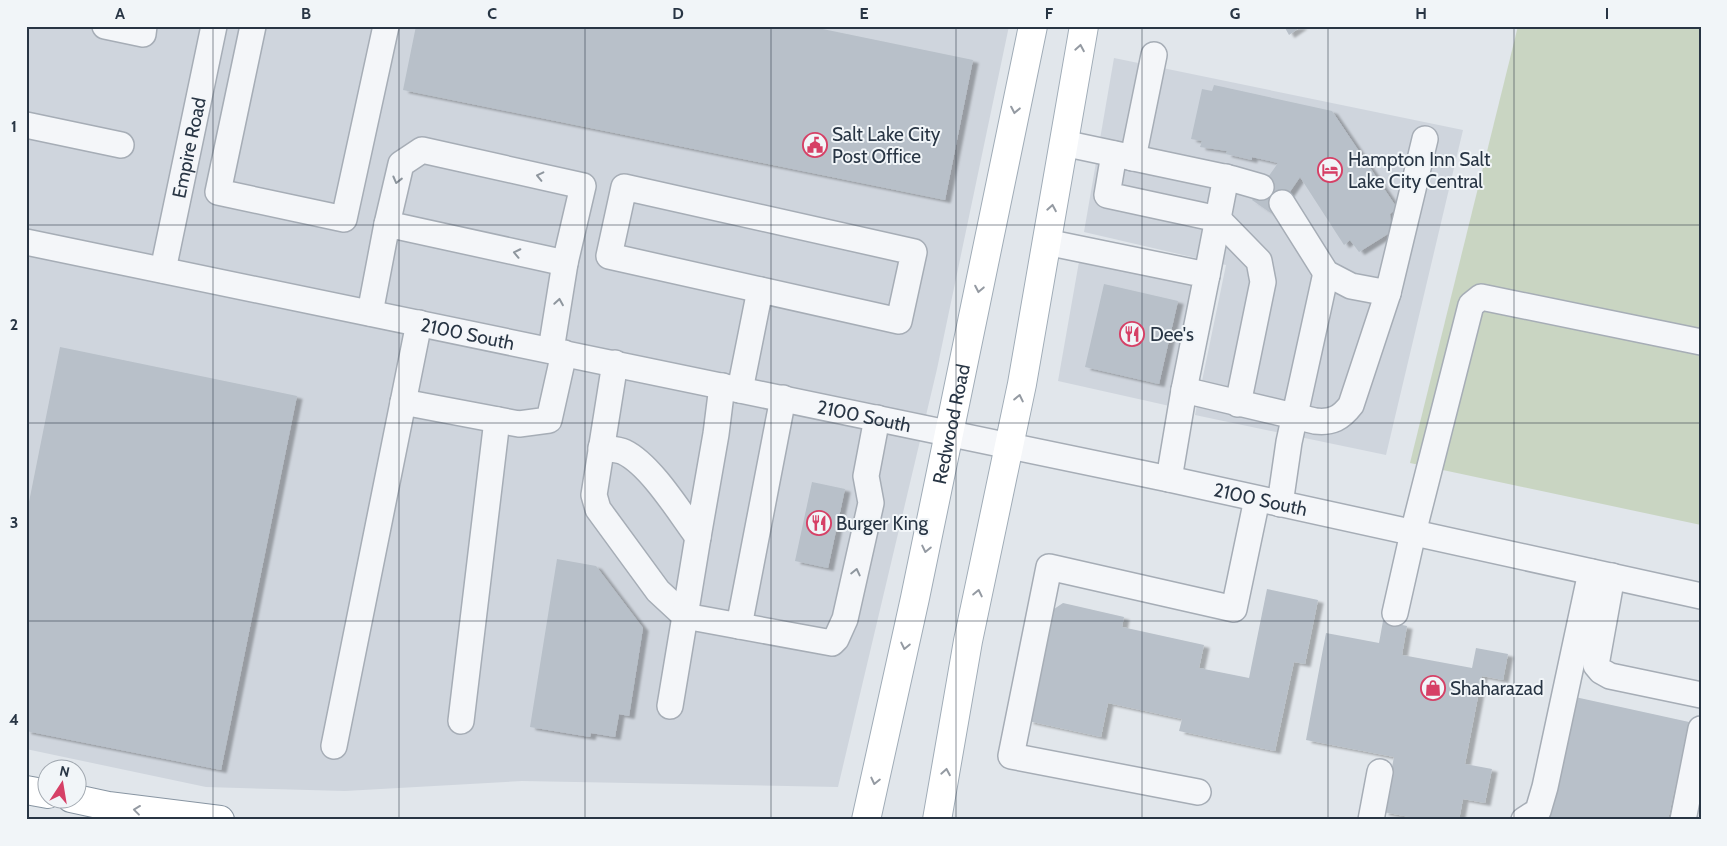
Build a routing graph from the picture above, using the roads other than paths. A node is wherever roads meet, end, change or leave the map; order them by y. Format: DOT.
graph roads {
  1 [pos="105,26"];
  2 [pos="144,26"];
  3 [pos="214,26"];
  4 [pos="253,26"];
  5 [pos="386,26"];
  6 [pos="1084,26"];
  7 [pos="1027,27"];
  8 [pos="1154,55"];
  9 [pos="200,96"];
  10 [pos="237,102"];
  11 [pos="26,126"];
  12 [pos="1425,139"];
  13 [pos="1063,144"];
  14 [pos="122,145"];
  15 [pos="1124,156"];
  16 [pos="1226,177"];
  17 [pos="1261,187"];
  18 [pos="1282,203"];
  19 [pos="1218,219"];
  20 [pos="387,224"];
  21 [pos="26,242"];
  22 [pos="1046,242"];
  23 [pos="565,263"];
  24 [pos="163,270"];
  25 [pos="1326,273"];
  26 [pos="1207,275"];
  27 [pos="760,290"];
  28 [pos="1388,293"];
  29 [pos="370,313"];
  30 [pos="419,323"];
  31 [pos="1701,342"];
  32 [pos="558,351"];
  33 [pos="615,363"];
  34 [pos="731,388"];
  35 [pos="1184,390"];
  36 [pos="782,398"];
  37 [pos="403,402"];
  38 [pos="1238,404"];
  39 [pos="1295,416"];
  40 [pos="877,418"];
  41 [pos="497,420"];
  42 [pos="950,433"];
  43 [pos="1009,446"];
  44 [pos="601,448"];
  45 [pos="1169,479"];
  46 [pos="1268,501"];
  47 [pos="1413,533"];
  48 [pos="698,538"];
  49 [pos="1601,574"];
  50 [pos="1701,596"];
  51 [pos="1395,613"];
  52 [pos="685,616"];
  53 [pos="738,626"];
  54 [pos="1701,695"];
  55 [pos="670,706"];
  56 [pos="461,720"];
  57 [pos="1701,730"];
  58 [pos="334,746"];
  59 [pos="1380,772"];
  60 [pos="1198,792"];
  61 [pos="88,802"];
  62 [pos="220,820"];
  63 [pos="866,820"];
  64 [pos="937,820"];
  65 [pos="1371,820"];
  66 [pos="1524,820"];
  67 [pos="1683,820"];
  1 -- 2 [label="street"];
  3 -- 9 [label="street, Empire Road"];
  4 -- 10 [label="street"];
  5 -- 10 [label="street"];
  13 -- 6 [label="main road, one-way"];
  7 -- 42 [label="main road, Redwood Road, one-way"];
  8 -- 15 [label="street"];
  9 -- 10 [label="street"];
  9 -- 24 [label="street, Empire Road"];
  11 -- 14 [label="street"];
  12 -- 28 [label="street"];
  13 -- 15 [label="street"];
  22 -- 13 [label="main road, one-way"];
  15 -- 16 [label="street"];
  15 -- 19 [label="street"];
  16 -- 17 [label="street"];
  16 -- 19 [label="street"];
  18 -- 25 [label="street"];
  19 -- 26 [label="street"];
  19 -- 38 [label="street"];
  23 -- 20 [label="street, one-way"];
  23 -- 20 [label="street, one-way"];
  20 -- 29 [label="street"];
  21 -- 24 [label="street, 2100 South"];
  22 -- 26 [label="street"];
  43 -- 22 [label="main road, one-way"];
  32 -- 23 [label="street, one-way"];
  24 -- 29 [label="street, 2100 South"];
  25 -- 28 [label="street"];
  25 -- 39 [label="street"];
  26 -- 35 [label="street"];
  27 -- 27 [label="street"];
  27 -- 34 [label="street"];
  28 -- 39 [label="street"];
  29 -- 30 [label="street, 2100 South"];
  30 -- 32 [label="street, 2100 South"];
  30 -- 37 [label="street"];
  31 -- 47 [label="street"];
  32 -- 33 [label="street, 2100 South"];
  32 -- 41 [label="street"];
  33 -- 34 [label="street, 2100 South"];
  33 -- 44 [label="street"];
  34 -- 36 [label="street, 2100 South"];
  34 -- 48 [label="street"];
  35 -- 38 [label="street"];
  35 -- 45 [label="street"];
  36 -- 40 [label="street, 2100 South"];
  36 -- 53 [label="street"];
  37 -- 41 [label="street"];
  37 -- 58 [label="street"];
  38 -- 39 [label="street"];
  39 -- 46 [label="street"];
  40 -- 42 [label="street, 2100 South"];
  53 -- 40 [label="street, one-way"];
  41 -- 56 [label="street"];
  42 -- 43 [label="street, 2100 South"];
  42 -- 63 [label="main road, Redwood Road, one-way"];
  43 -- 45 [label="street, 2100 South"];
  64 -- 43 [label="main road, one-way"];
  44 -- 48 [label="street"];
  44 -- 52 [label="street"];
  45 -- 46 [label="street, 2100 South"];
  46 -- 47 [label="street, 2100 South"];
  46 -- 60 [label="street"];
  47 -- 49 [label="street, 2100 South"];
  47 -- 51 [label="street"];
  48 -- 52 [label="street"];
  49 -- 50 [label="street, 2100 South"];
  49 -- 54 [label="street"];
  49 -- 66 [label="street"];
  52 -- 53 [label="street"];
  52 -- 55 [label="street"];
  57 -- 67 [label="street"];
  59 -- 65 [label="street"];
  62 -- 61 [label="main road, one-way"];
}
